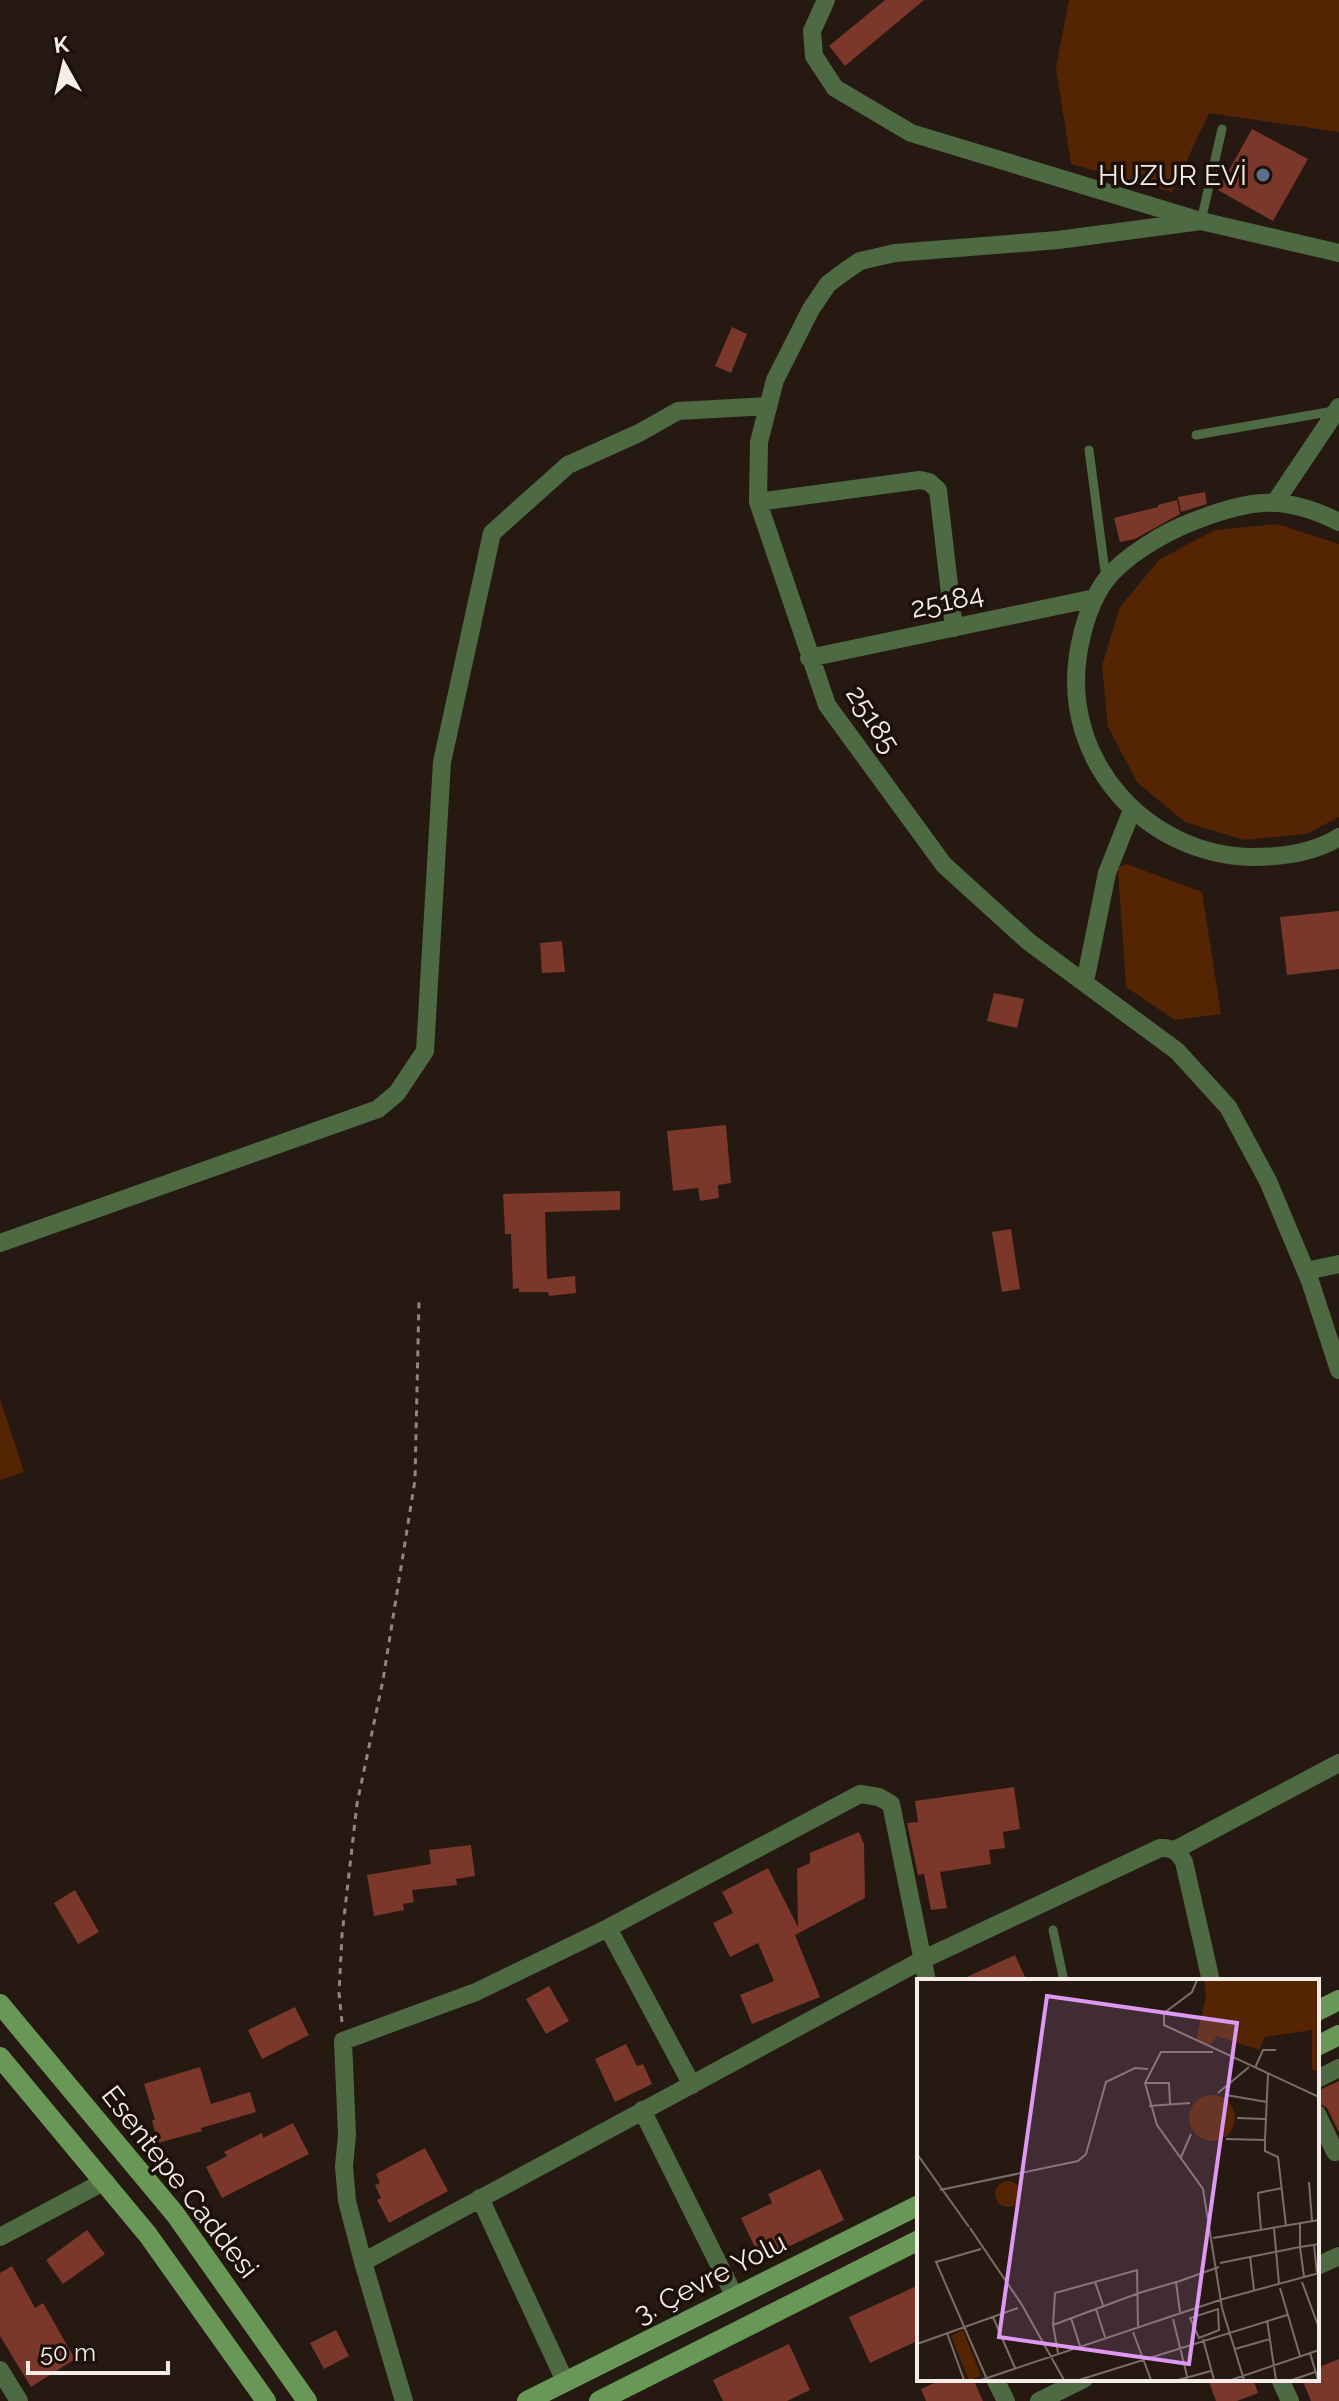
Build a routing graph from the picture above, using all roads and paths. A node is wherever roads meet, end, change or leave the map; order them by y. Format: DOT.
graph roads {
  1 [pos="826,0"];
  2 [pos="1222,129"];
  3 [pos="1201,221"];
  4 [pos="1339,253"];
  5 [pos="768,406"];
  6 [pos="1338,409"];
  7 [pos="1196,435"];
  8 [pos="1089,450"];
  9 [pos="1276,501"];
  10 [pos="758,502"];
  11 [pos="1314,509"];
  12 [pos="1339,510"];
  13 [pos="1339,522"];
  14 [pos="1106,579"];
  15 [pos="1095,598"];
  16 [pos="954,628"];
  17 [pos="809,658"];
  18 [pos="1132,810"];
  19 [pos="1339,837"];
  20 [pos="1085,982"];
  21 [pos="0,1243"];
  22 [pos="1339,1264"];
  23 [pos="1306,1271"];
  24 [pos="419,1300"];
  25 [pos="1339,1370"];
  26 [pos="1339,1763"];
  27 [pos="1175,1850"];
  28 [pos="608,1928"];
  29 [pos="1053,1930"];
  30 [pos="924,1959"];
  31 [pos="927,1979"];
  32 [pos="1064,1979"];
  33 [pos="1211,1979"];
  34 [pos="1339,2000"];
  35 [pos="0,2004"];
  36 [pos="1319,2010"];
  37 [pos="1339,2035"];
  38 [pos="343,2041"];
  39 [pos="1319,2045"];
  40 [pos="0,2057"];
  41 [pos="1339,2068"];
  42 [pos="1319,2078"];
  43 [pos="692,2085"];
  44 [pos="642,2110"];
  45 [pos="1319,2118"];
  46 [pos="1339,2151"];
  47 [pos="105,2181"];
  48 [pos="480,2198"];
  49 [pos="917,2206"];
  50 [pos="0,2237"];
  51 [pos="917,2241"];
  52 [pos="1339,2256"];
  53 [pos="363,2262"];
  54 [pos="1319,2265"];
  55 [pos="735,2297"];
  56 [pos="0,2370"];
  57 [pos="565,2381"];
  58 [pos="996,2381"];
  59 [pos="1080,2381"];
  60 [pos="1281,2381"];
  61 [pos="19,2401"];
  62 [pos="266,2401"];
  63 [pos="307,2401"];
  64 [pos="404,2401"];
  65 [pos="527,2401"];
  66 [pos="599,2401"];
  67 [pos="1006,2401"];
  68 [pos="1039,2401"];
  69 [pos="1290,2401"];
  1 -- 3 [label="street"];
  2 -- 3 [label="lane"];
  3 -- 4 [label="street"];
  3 -- 5 [label="street, 25185"];
  5 -- 10 [label="street, 25185"];
  5 -- 21 [label="street"];
  6 -- 7 [label="lane"];
  6 -- 9 [label="street"];
  8 -- 14 [label="lane"];
  9 -- 11 [label="street"];
  9 -- 14 [label="street"];
  10 -- 16 [label="street"];
  10 -- 17 [label="street, 25185"];
  11 -- 12 [label="street"];
  11 -- 13 [label="street"];
  14 -- 15 [label="street"];
  15 -- 16 [label="street, 25184"];
  15 -- 18 [label="street"];
  16 -- 17 [label="street, 25184"];
  17 -- 20 [label="street, 25185"];
  18 -- 19 [label="street"];
  18 -- 20 [label="street"];
  20 -- 23 [label="street, 25185"];
  22 -- 23 [label="street"];
  23 -- 25 [label="street, 25185"];
  24 -- 38 [label="path"];
  26 -- 27 [label="street"];
  27 -- 30 [label="street"];
  27 -- 33 [label="street"];
  28 -- 30 [label="street"];
  28 -- 38 [label="street"];
  28 -- 43 [label="street"];
  29 -- 32 [label="lane"];
  30 -- 31 [label="street"];
  30 -- 43 [label="street"];
  34 -- 36 [label="main road"];
  35 -- 63 [label="main road, Esentepe Caddesi"];
  37 -- 39 [label="main road"];
  38 -- 53 [label="street"];
  40 -- 47 [label="main road, Esentepe Caddesi"];
  41 -- 42 [label="street"];
  43 -- 44 [label="street"];
  44 -- 48 [label="street"];
  44 -- 55 [label="street"];
  45 -- 46 [label="street"];
  47 -- 50 [label="street"];
  47 -- 62 [label="main road, Esentepe Caddesi"];
  48 -- 53 [label="street"];
  48 -- 57 [label="street"];
  49 -- 55 [label="main road, 3. Çevre Yolu"];
  51 -- 66 [label="main road"];
  52 -- 54 [label="street"];
  53 -- 64 [label="street"];
  55 -- 57 [label="main road, 3. Çevre Yolu"];
  56 -- 61 [label="street"];
  57 -- 65 [label="main road, 3. Çevre Yolu"];
  58 -- 67 [label="street"];
  59 -- 68 [label="street"];
  60 -- 69 [label="street"];
}
